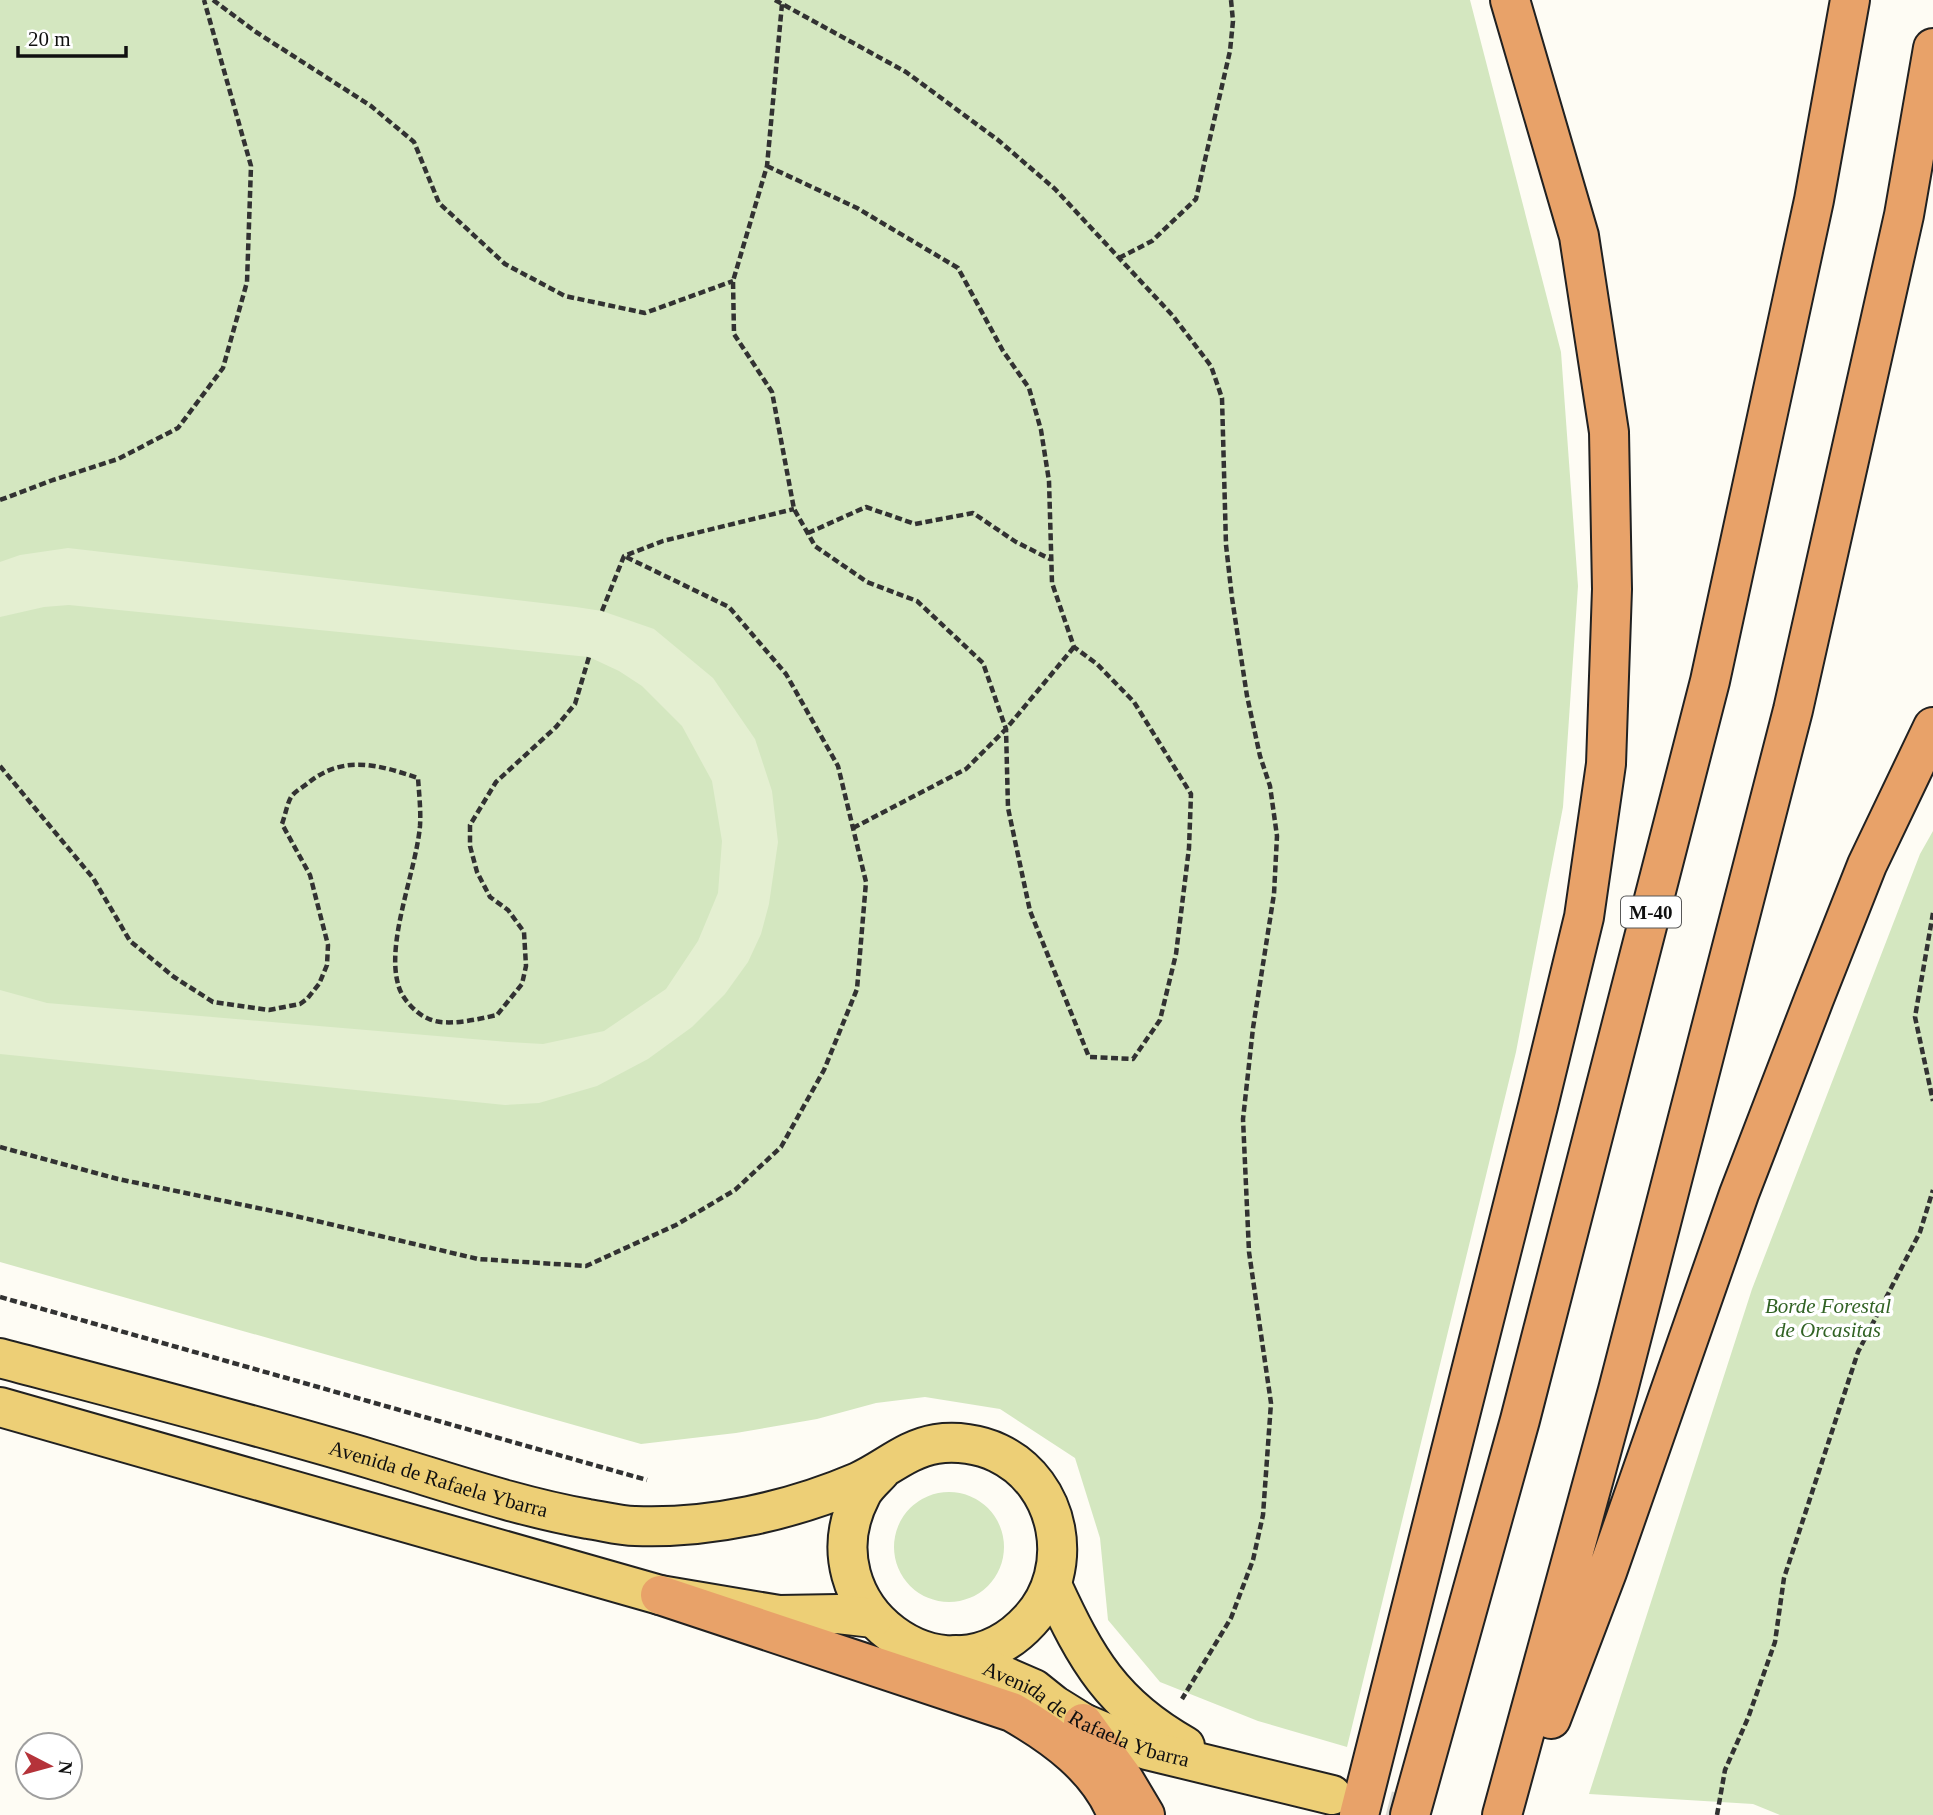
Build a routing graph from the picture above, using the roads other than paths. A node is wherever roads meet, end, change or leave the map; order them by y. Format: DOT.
graph roads {
  1 [pos="1510,0"];
  2 [pos="1850,0"];
  3 [pos="1933,48"];
  4 [pos="1933,727"];
  5 [pos="0,1358"];
  6 [pos="0,1407"];
  7 [pos="881,1471"];
  8 [pos="1052,1585"];
  9 [pos="660,1595"];
  10 [pos="873,1618"];
  11 [pos="956,1655"];
  12 [pos="1083,1723"];
  13 [pos="1219,1765"];
  14 [pos="1346,1805"];
  15 [pos="1117,1815"];
  16 [pos="1145,1815"];
  17 [pos="1410,1815"];
  18 [pos="1502,1815"];
  19 [pos="1512,1815"];
  1 -- 14 [label="highway"];
  2 -- 17 [label="highway, M-40"];
  3 -- 18 [label="highway"];
  4 -- 19 [label="highway"];
  5 -- 7 [label="main road, Avenida de Rafaela Ybarra"];
  6 -- 9 [label="main road"];
  7 -- 8 [label="main road, Avenida de Rafaela Ybarra"];
  7 -- 10 [label="main road, Avenida de Rafaela Ybarra"];
  8 -- 11 [label="main road, Avenida de Rafaela Ybarra"];
  8 -- 13 [label="main road, Avenida de Rafaela Ybarra"];
  9 -- 10 [label="main road"];
  9 -- 15 [label="highway"];
  10 -- 11 [label="main road, Avenida de Rafaela Ybarra"];
  11 -- 12 [label="main road, Avenida de Rafaela Ybarra"];
  12 -- 13 [label="main road, Avenida de Rafaela Ybarra"];
  12 -- 16 [label="highway"];
  13 -- 14 [label="main road, Avenida de Rafaela Ybarra"];
}
